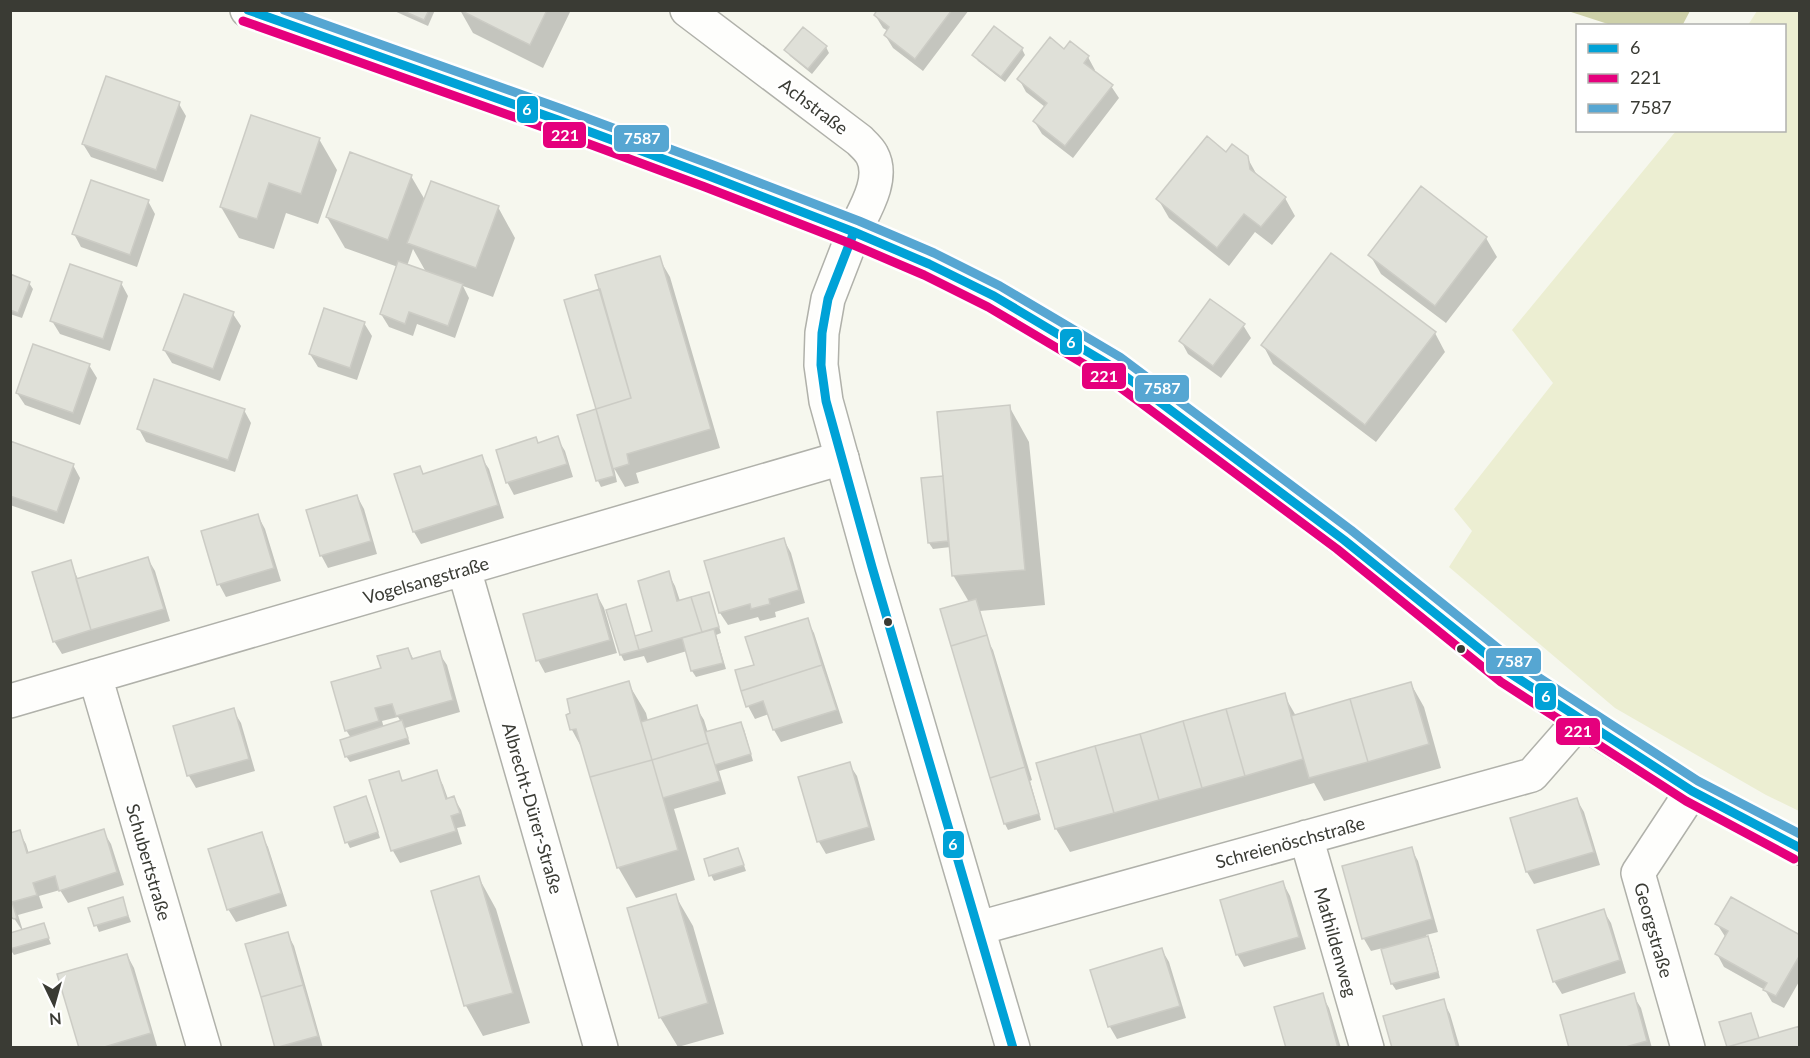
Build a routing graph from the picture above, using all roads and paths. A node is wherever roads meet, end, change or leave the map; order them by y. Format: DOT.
graph roads {
  1 [pos="247,10"];
  2 [pos="687,10"];
  3 [pos="855,232"];
  4 [pos="842,458"];
  5 [pos="464,569"];
  6 [pos="95,676"];
  7 [pos="10,701"];
  8 [pos="1580,720"];
  9 [pos="1692,790"];
  10 [pos="1306,837"];
  11 [pos="1800,848"];
  12 [pos="979,928"];
  13 [pos="204,1047"];
  14 [pos="601,1047"];
  15 [pos="1013,1047"];
  16 [pos="1366,1047"];
  17 [pos="1688,1047"];
  1 -- 3 [label="street"];
  2 -- 3 [label="street, Achstraße"];
  3 -- 4 [label="street, Achstraße"];
  3 -- 8 [label="street"];
  4 -- 5 [label="street, Vogelsangstraße"];
  4 -- 12 [label="street, Achstraße"];
  5 -- 6 [label="street, Vogelsangstraße"];
  5 -- 14 [label="street, Albrecht-Dürer-Straße"];
  6 -- 7 [label="street, Vogelsangstraße"];
  6 -- 13 [label="street, Schubertstraße"];
  8 -- 9 [label="street"];
  8 -- 10 [label="street, Schreienöschstraße"];
  9 -- 11 [label="street"];
  9 -- 17 [label="street, Georgstraße"];
  10 -- 12 [label="street, Schreienöschstraße"];
  10 -- 16 [label="street, Mathildenweg"];
  12 -- 15 [label="street, Achstraße"];
}
